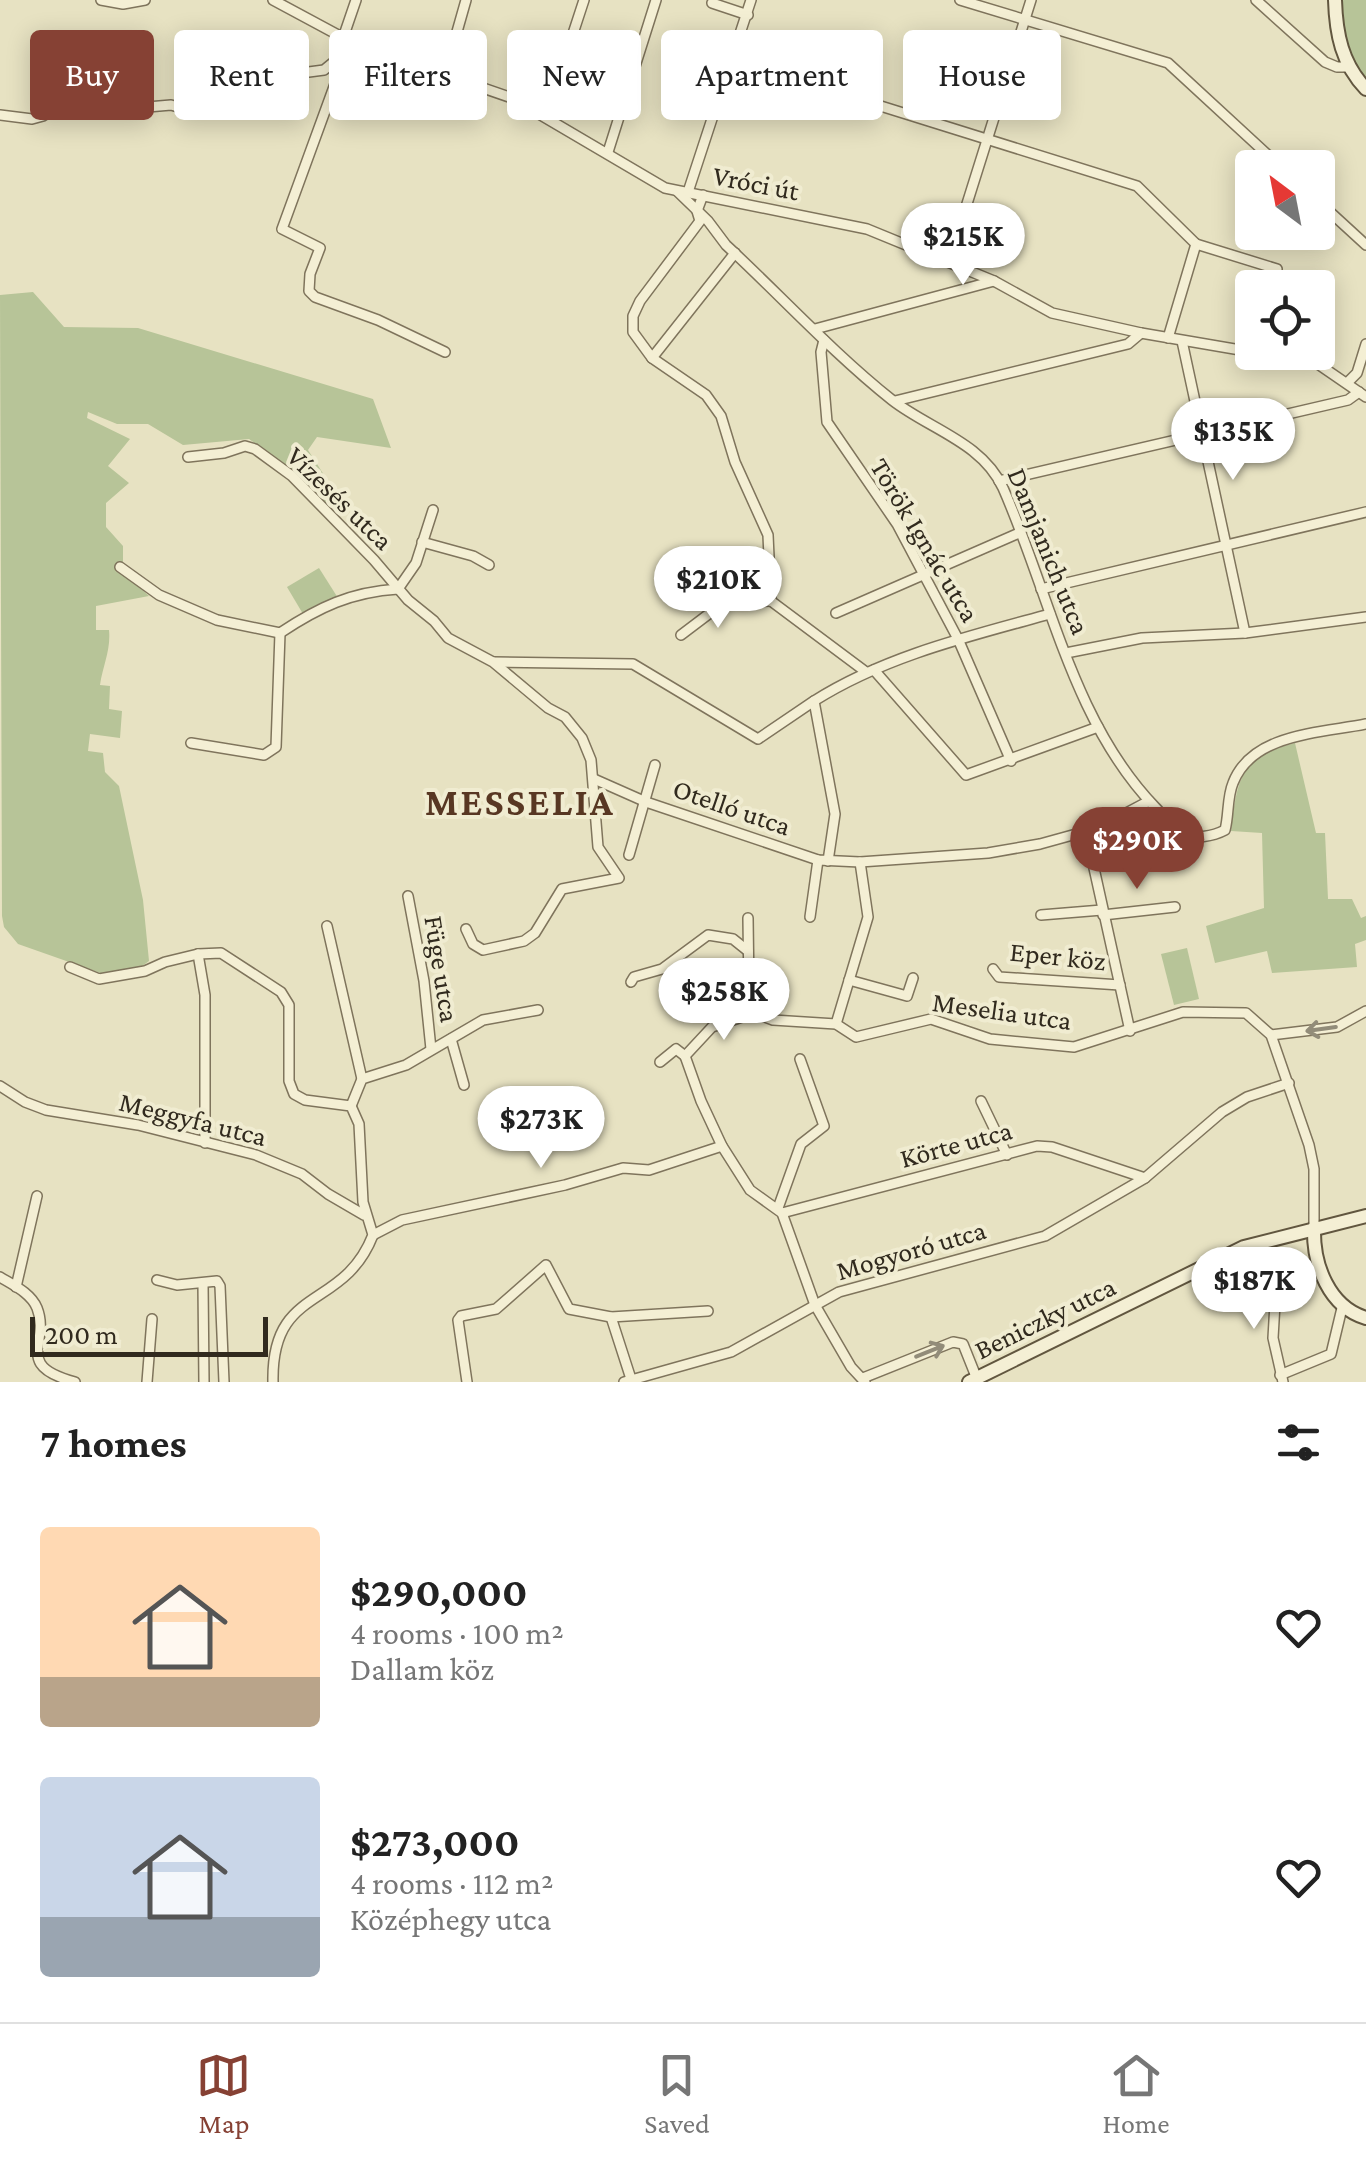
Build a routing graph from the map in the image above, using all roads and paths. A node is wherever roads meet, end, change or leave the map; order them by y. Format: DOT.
graph roads {
  1 [pos="101,0"];
  2 [pos="145,0"];
  3 [pos="273,0"];
  4 [pos="356,0"];
  5 [pos="466,0"];
  6 [pos="584,0"];
  7 [pos="656,0"];
  8 [pos="751,0"];
  9 [pos="960,0"];
  10 [pos="1031,0"];
  11 [pos="1256,0"];
  12 [pos="1335,0"];
  13 [pos="712,4"];
  14 [pos="748,15"];
  15 [pos="1024,20"];
  16 [pos="351,30"];
  17 [pos="457,30"];
  18 [pos="574,30"];
  19 [pos="743,30"];
  20 [pos="329,33"];
  21 [pos="329,65"];
  22 [pos="1349,66"];
  23 [pos="1366,89"];
  24 [pos="329,97"];
  25 [pos="883,106"];
  26 [pos="0,114"];
  27 [pos="553,120"];
  28 [pos="710,120"];
  29 [pos="988,138"];
  30 [pos="1262,150"];
  31 [pos="608,152"];
  32 [pos="682,192"];
  33 [pos="703,196"];
  34 [pos="698,211"];
  35 [pos="1335,216"];
  36 [pos="1196,244"];
  37 [pos="1366,245"];
  38 [pos="735,254"];
  39 [pos="949,260"];
  40 [pos="1278,270"];
  41 [pos="994,281"];
  42 [pos="815,330"];
  43 [pos="1141,333"];
  44 [pos="1168,338"];
  45 [pos="824,340"];
  46 [pos="1182,341"];
  47 [pos="1366,344"];
  48 [pos="1235,349"];
  49 [pos="445,352"];
  50 [pos="652,358"];
  51 [pos="1328,370"];
  52 [pos="1348,382"];
  53 [pos="1362,394"];
  54 [pos="894,401"];
  55 [pos="1201,435"];
  56 [pos="188,456"];
  57 [pos="999,480"];
  58 [pos="433,510"];
  59 [pos="1366,512"];
  60 [pos="1019,533"];
  61 [pos="422,542"];
  62 [pos="1227,544"];
  63 [pos="489,565"];
  64 [pos="120,567"];
  65 [pos="923,573"];
  66 [pos="398,589"];
  67 [pos="1041,589"];
  68 [pos="771,601"];
  69 [pos="836,614"];
  70 [pos="1050,614"];
  71 [pos="1366,618"];
  72 [pos="280,633"];
  73 [pos="1245,633"];
  74 [pos="681,635"];
  75 [pos="958,639"];
  76 [pos="1066,653"];
  77 [pos="494,662"];
  78 [pos="870,671"];
  79 [pos="814,701"];
  80 [pos="1366,724"];
  81 [pos="1098,726"];
  82 [pos="191,743"];
  83 [pos="1011,761"];
  84 [pos="655,765"];
  85 [pos="594,779"];
  86 [pos="1149,801"];
  87 [pos="646,802"];
  88 [pos="1086,832"];
  89 [pos="629,855"];
  90 [pos="823,861"];
  91 [pos="860,862"];
  92 [pos="408,896"];
  93 [pos="1176,907"];
  94 [pos="1102,912"];
  95 [pos="1041,915"];
  96 [pos="810,917"];
  97 [pos="748,918"];
  98 [pos="328,926"];
  99 [pos="466,929"];
  100 [pos="748,951"];
  101 [pos="198,954"];
  102 [pos="70,968"];
  103 [pos="993,969"];
  104 [pos="913,978"];
  105 [pos="849,980"];
  106 [pos="631,982"];
  107 [pos="1120,985"];
  108 [pos="538,1010"];
  109 [pos="1366,1011"];
  110 [pos="754,1013"];
  111 [pos="836,1024"];
  112 [pos="1130,1031"];
  113 [pos="1271,1035"];
  114 [pos="452,1039"];
  115 [pos="431,1050"];
  116 [pos="685,1056"];
  117 [pos="800,1059"];
  118 [pos="660,1062"];
  119 [pos="362,1079"];
  120 [pos="1288,1083"];
  121 [pos="464,1085"];
  122 [pos="0,1086"];
  123 [pos="981,1101"];
  124 [pos="351,1106"];
  125 [pos="205,1143"];
  126 [pos="722,1146"];
  127 [pos="1006,1155"];
  128 [pos="1144,1178"];
  129 [pos="37,1196"];
  130 [pos="780,1210"];
  131 [pos="1366,1216"];
  132 [pos="366,1217"];
  133 [pos="1314,1228"];
  134 [pos="372,1234"];
  135 [pos="0,1277"];
  136 [pos="157,1280"];
  137 [pos="203,1284"];
  138 [pos="1276,1286"];
  139 [pos="16,1287"];
  140 [pos="815,1305"];
  141 [pos="1342,1308"];
  142 [pos="708,1312"];
  143 [pos="610,1317"];
  144 [pos="152,1318"];
  145 [pos="1366,1318"];
  146 [pos="1282,1378"];
  147 [pos="864,1380"];
  148 [pos="629,1381"];
  149 [pos="973,1381"];
  150 [pos="75,1382"];
  151 [pos="147,1382"];
  152 [pos="204,1382"];
  153 [pos="224,1382"];
  154 [pos="273,1382"];
  155 [pos="466,1382"];
  1 -- 2 [label="street"];
  3 -- 20 [label="street, Vróci út"];
  4 -- 16 [label="street"];
  5 -- 17 [label="street"];
  6 -- 18 [label="street"];
  7 -- 31 [label="street"];
  8 -- 14 [label="street"];
  9 -- 15 [label="street"];
  10 -- 15 [label="street"];
  11 -- 22 [label="street"];
  12 -- 22 [label="main road"];
  13 -- 14 [label="street"];
  14 -- 19 [label="street"];
  15 -- 29 [label="street"];
  15 -- 30 [label="street"];
  21 -- 26 [label="street"];
  22 -- 23 [label="main road"];
  24 -- 49 [label="street"];
  25 -- 29 [label="street"];
  27 -- 31 [label="street, Vróci út"];
  28 -- 32 [label="street"];
  29 -- 36 [label="street"];
  29 -- 39 [label="street"];
  31 -- 32 [label="street, Vróci út"];
  32 -- 33 [label="street, Vróci út"];
  32 -- 34 [label="street, Damjanich utca"];
  33 -- 34 [label="street"];
  33 -- 39 [label="street, Vróci út"];
  34 -- 38 [label="street, Damjanich utca"];
  34 -- 50 [label="street"];
  35 -- 37 [label="street"];
  36 -- 40 [label="street"];
  36 -- 44 [label="street"];
  38 -- 42 [label="street, Damjanich utca"];
  38 -- 50 [label="street"];
  39 -- 41 [label="street, Vróci út"];
  41 -- 42 [label="street"];
  41 -- 43 [label="street, Vróci út"];
  42 -- 45 [label="street, Damjanich utca"];
  43 -- 44 [label="street, Vróci út"];
  43 -- 54 [label="street"];
  44 -- 46 [label="street, Vróci út"];
  45 -- 54 [label="street, Damjanich utca"];
  45 -- 65 [label="street, Török Ignác utca"];
  46 -- 48 [label="street, Vróci út"];
  46 -- 55 [label="street"];
  47 -- 52 [label="street"];
  50 -- 68 [label="street"];
  51 -- 52 [label="street, Vróci út"];
  52 -- 53 [label="street, Vróci út"];
  53 -- 55 [label="street"];
  54 -- 57 [label="street, Damjanich utca"];
  55 -- 57 [label="street"];
  55 -- 62 [label="street"];
  56 -- 66 [label="street, Vízesés utca"];
  57 -- 60 [label="street, Damjanich utca"];
  58 -- 61 [label="street"];
  59 -- 62 [label="street"];
  60 -- 65 [label="street"];
  60 -- 67 [label="street, Damjanich utca"];
  61 -- 63 [label="street"];
  61 -- 66 [label="street"];
  62 -- 67 [label="street"];
  62 -- 73 [label="street"];
  64 -- 72 [label="street"];
  65 -- 69 [label="street"];
  65 -- 75 [label="street, Török Ignác utca"];
  66 -- 72 [label="street"];
  66 -- 77 [label="street"];
  67 -- 70 [label="street, Damjanich utca"];
  68 -- 74 [label="street"];
  68 -- 78 [label="street"];
  70 -- 75 [label="street"];
  70 -- 76 [label="street, Damjanich utca"];
  71 -- 73 [label="street"];
  72 -- 82 [label="street"];
  73 -- 76 [label="street"];
  75 -- 78 [label="street"];
  75 -- 83 [label="street, Török Ignác utca"];
  76 -- 81 [label="street, Damjanich utca"];
  77 -- 79 [label="street"];
  77 -- 85 [label="street"];
  78 -- 79 [label="street"];
  78 -- 83 [label="street"];
  79 -- 90 [label="street"];
  80 -- 86 [label="street, Damjanich utca"];
  81 -- 83 [label="street"];
  81 -- 86 [label="street, Damjanich utca"];
  84 -- 87 [label="street"];
  85 -- 87 [label="street, Otelló utca"];
  85 -- 99 [label="street"];
  86 -- 88 [label="street, Otelló utca"];
  87 -- 89 [label="street"];
  87 -- 90 [label="street, Otelló utca"];
  88 -- 91 [label="street, Otelló utca"];
  88 -- 94 [label="street"];
  90 -- 91 [label="street, Otelló utca"];
  90 -- 96 [label="street"];
  91 -- 105 [label="street"];
  92 -- 115 [label="street, Füge utca"];
  93 -- 94 [label="street"];
  94 -- 95 [label="street"];
  94 -- 107 [label="street"];
  97 -- 100 [label="street"];
  98 -- 119 [label="street"];
  100 -- 106 [label="street"];
  100 -- 110 [label="street"];
  101 -- 102 [label="street"];
  101 -- 124 [label="street"];
  101 -- 125 [label="street"];
  103 -- 107 [label="street, Eper köz"];
  104 -- 105 [label="street"];
  105 -- 111 [label="street"];
  107 -- 112 [label="street"];
  108 -- 114 [label="street"];
  109 -- 113 [label="street, one-way"];
  110 -- 111 [label="street, Meselia utca"];
  110 -- 116 [label="street"];
  111 -- 112 [label="street, Meselia utca"];
  112 -- 113 [label="street, Meselia utca"];
  113 -- 120 [label="street"];
  114 -- 115 [label="street"];
  114 -- 121 [label="street"];
  115 -- 119 [label="street"];
  116 -- 118 [label="street"];
  116 -- 126 [label="street"];
  117 -- 130 [label="street"];
  119 -- 124 [label="street"];
  120 -- 128 [label="street"];
  120 -- 133 [label="street"];
  122 -- 125 [label="street, Meggyfa utca"];
  123 -- 127 [label="street"];
  124 -- 132 [label="street"];
  125 -- 132 [label="street, Meggyfa utca"];
  126 -- 130 [label="street"];
  126 -- 134 [label="street"];
  127 -- 128 [label="street, Körte utca"];
  127 -- 130 [label="street, Körte utca"];
  128 -- 140 [label="street, Mogyoró utca"];
  129 -- 139 [label="street"];
  130 -- 140 [label="street"];
  131 -- 133 [label="main road, Beniczky utca"];
  132 -- 134 [label="street"];
  133 -- 141 [label="main road"];
  133 -- 149 [label="main road, Beniczky utca"];
  134 -- 154 [label="street"];
  135 -- 139 [label="street"];
  136 -- 137 [label="street"];
  137 -- 152 [label="street"];
  137 -- 153 [label="street"];
  138 -- 146 [label="street"];
  139 -- 150 [label="street"];
  140 -- 147 [label="street"];
  140 -- 148 [label="street, Mogyoró utca"];
  141 -- 145 [label="main road"];
  141 -- 146 [label="street"];
  142 -- 143 [label="street"];
  143 -- 148 [label="street"];
  143 -- 155 [label="street"];
  144 -- 151 [label="street"];
  147 -- 149 [label="street, one-way"];
}
